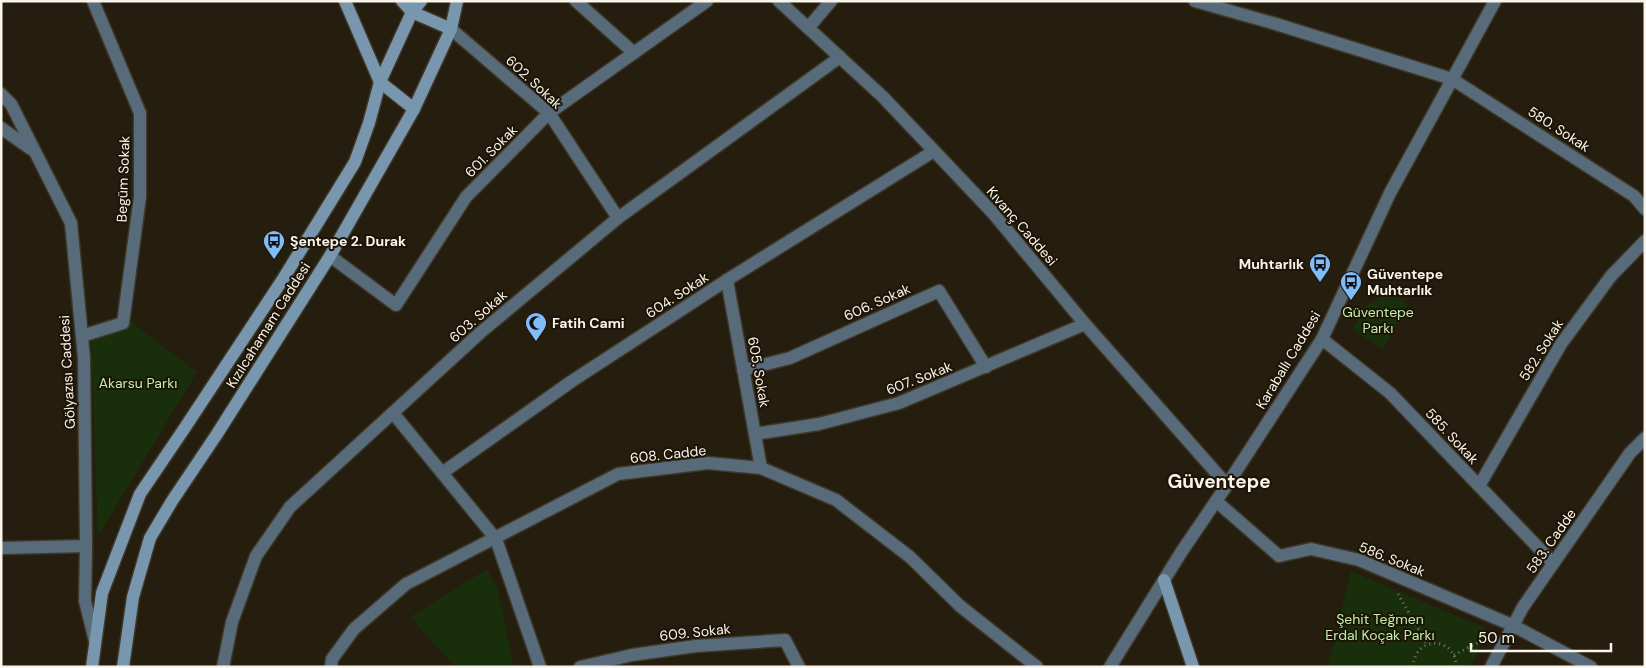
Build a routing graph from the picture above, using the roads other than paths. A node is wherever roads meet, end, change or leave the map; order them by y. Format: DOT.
graph roads {
  1 [pos="92,1"];
  2 [pos="345,1"];
  3 [pos="402,1"];
  4 [pos="421,1"];
  5 [pos="457,1"];
  6 [pos="576,1"];
  7 [pos="707,1"];
  8 [pos="779,1"];
  9 [pos="831,1"];
  10 [pos="1195,1"];
  11 [pos="1495,1"];
  12 [pos="412,12"];
  13 [pos="808,28"];
  14 [pos="451,29"];
  15 [pos="634,53"];
  16 [pos="840,57"];
  17 [pos="1452,79"];
  18 [pos="380,82"];
  19 [pos="1,94"];
  20 [pos="414,109"];
  21 [pos="549,114"];
  22 [pos="1,128"];
  23 [pos="33,150"];
  24 [pos="934,151"];
  25 [pos="1645,209"];
  26 [pos="618,218"];
  27 [pos="1645,242"];
  28 [pos="330,256"];
  29 [pos="727,280"];
  30 [pos="1085,324"];
  31 [pos="82,336"];
  32 [pos="1322,339"];
  33 [pos="986,367"];
  34 [pos="743,370"];
  35 [pos="393,413"];
  36 [pos="755,434"];
  37 [pos="1645,438"];
  38 [pos="761,468"];
  39 [pos="442,473"];
  40 [pos="1227,485"];
  41 [pos="1479,486"];
  42 [pos="1216,501"];
  43 [pos="496,538"];
  44 [pos="86,546"];
  45 [pos="1,548"];
  46 [pos="1553,564"];
  47 [pos="1164,580"];
  48 [pos="1512,625"];
  49 [pos="95,640"];
  50 [pos="92,667"];
  51 [pos="123,667"];
  52 [pos="223,667"];
  53 [pos="330,667"];
  54 [pos="540,667"];
  55 [pos="580,667"];
  56 [pos="800,667"];
  57 [pos="1037,667"];
  58 [pos="1110,667"];
  59 [pos="1193,667"];
  60 [pos="1491,667"];
  61 [pos="1591,667"];
  1 -- 31 [label="street, Begüm Sokak"];
  2 -- 18 [label="main road"];
  3 -- 12 [label="main road"];
  4 -- 12 [label="main road, Kızılcahamam Caddesi"];
  5 -- 14 [label="main road, Kızılcahamam Caddesi"];
  6 -- 15 [label="street"];
  7 -- 15 [label="street, 601. Sokak"];
  8 -- 13 [label="street, Kıvanç Caddesi"];
  9 -- 13 [label="street"];
  10 -- 17 [label="street, 580. Sokak"];
  11 -- 17 [label="street, Karaballı Caddesi"];
  12 -- 14 [label="main road"];
  12 -- 18 [label="main road, Kızılcahamam Caddesi"];
  13 -- 16 [label="street, Kıvanç Caddesi"];
  14 -- 20 [label="main road, Kızılcahamam Caddesi"];
  14 -- 21 [label="street, 602. Sokak"];
  15 -- 21 [label="street, 601. Sokak"];
  16 -- 24 [label="street, Kıvanç Caddesi"];
  16 -- 26 [label="street, 603. Sokak"];
  17 -- 25 [label="street, 580. Sokak"];
  17 -- 32 [label="street, Karaballı Caddesi"];
  18 -- 20 [label="main road"];
  18 -- 49 [label="main road, Kızılcahamam Caddesi"];
  19 -- 23 [label="street"];
  20 -- 28 [label="main road, Kızılcahamam Caddesi"];
  21 -- 26 [label="street, 602. Sokak"];
  21 -- 28 [label="street, 601. Sokak"];
  22 -- 23 [label="street, Gölyazısı Caddesi"];
  23 -- 31 [label="street, Gölyazısı Caddesi"];
  24 -- 29 [label="street, 604. Sokak"];
  24 -- 30 [label="street, Kıvanç Caddesi"];
  26 -- 35 [label="street, 603. Sokak"];
  27 -- 41 [label="street, 582. Sokak"];
  28 -- 51 [label="main road, Kızılcahamam Caddesi"];
  29 -- 34 [label="street, 605. Sokak"];
  29 -- 39 [label="street, 604. Sokak"];
  30 -- 33 [label="street, 607. Sokak"];
  30 -- 40 [label="street, Kıvanç Caddesi"];
  31 -- 44 [label="street, Gölyazısı Caddesi"];
  32 -- 40 [label="street, Karaballı Caddesi"];
  32 -- 41 [label="street, 585. Sokak"];
  33 -- 34 [label="street, 606. Sokak"];
  33 -- 36 [label="street, 607. Sokak"];
  34 -- 36 [label="street, 605. Sokak"];
  35 -- 39 [label="street"];
  35 -- 52 [label="street, 603. Sokak"];
  36 -- 38 [label="street, 605. Sokak"];
  37 -- 46 [label="street, 583. Cadde"];
  38 -- 43 [label="street, 608. Cadde"];
  38 -- 57 [label="street, 608. Cadde"];
  39 -- 43 [label="street"];
  40 -- 42 [label="street, Karaballı Caddesi"];
  41 -- 46 [label="street, 585. Sokak"];
  42 -- 47 [label="street, Karaballı Caddesi"];
  42 -- 48 [label="street, 586. Sokak"];
  43 -- 53 [label="street, 608. Cadde"];
  43 -- 54 [label="street"];
  44 -- 45 [label="street"];
  44 -- 49 [label="street, Gölyazısı Caddesi"];
  46 -- 48 [label="street, 583. Cadde"];
  47 -- 58 [label="street, Karaballı Caddesi"];
  47 -- 59 [label="main road"];
  48 -- 60 [label="street, 583. Cadde"];
  48 -- 61 [label="street, 586. Sokak"];
  49 -- 50 [label="main road, Kızılcahamam Caddesi"];
  55 -- 56 [label="street, 609. Sokak"];
}
